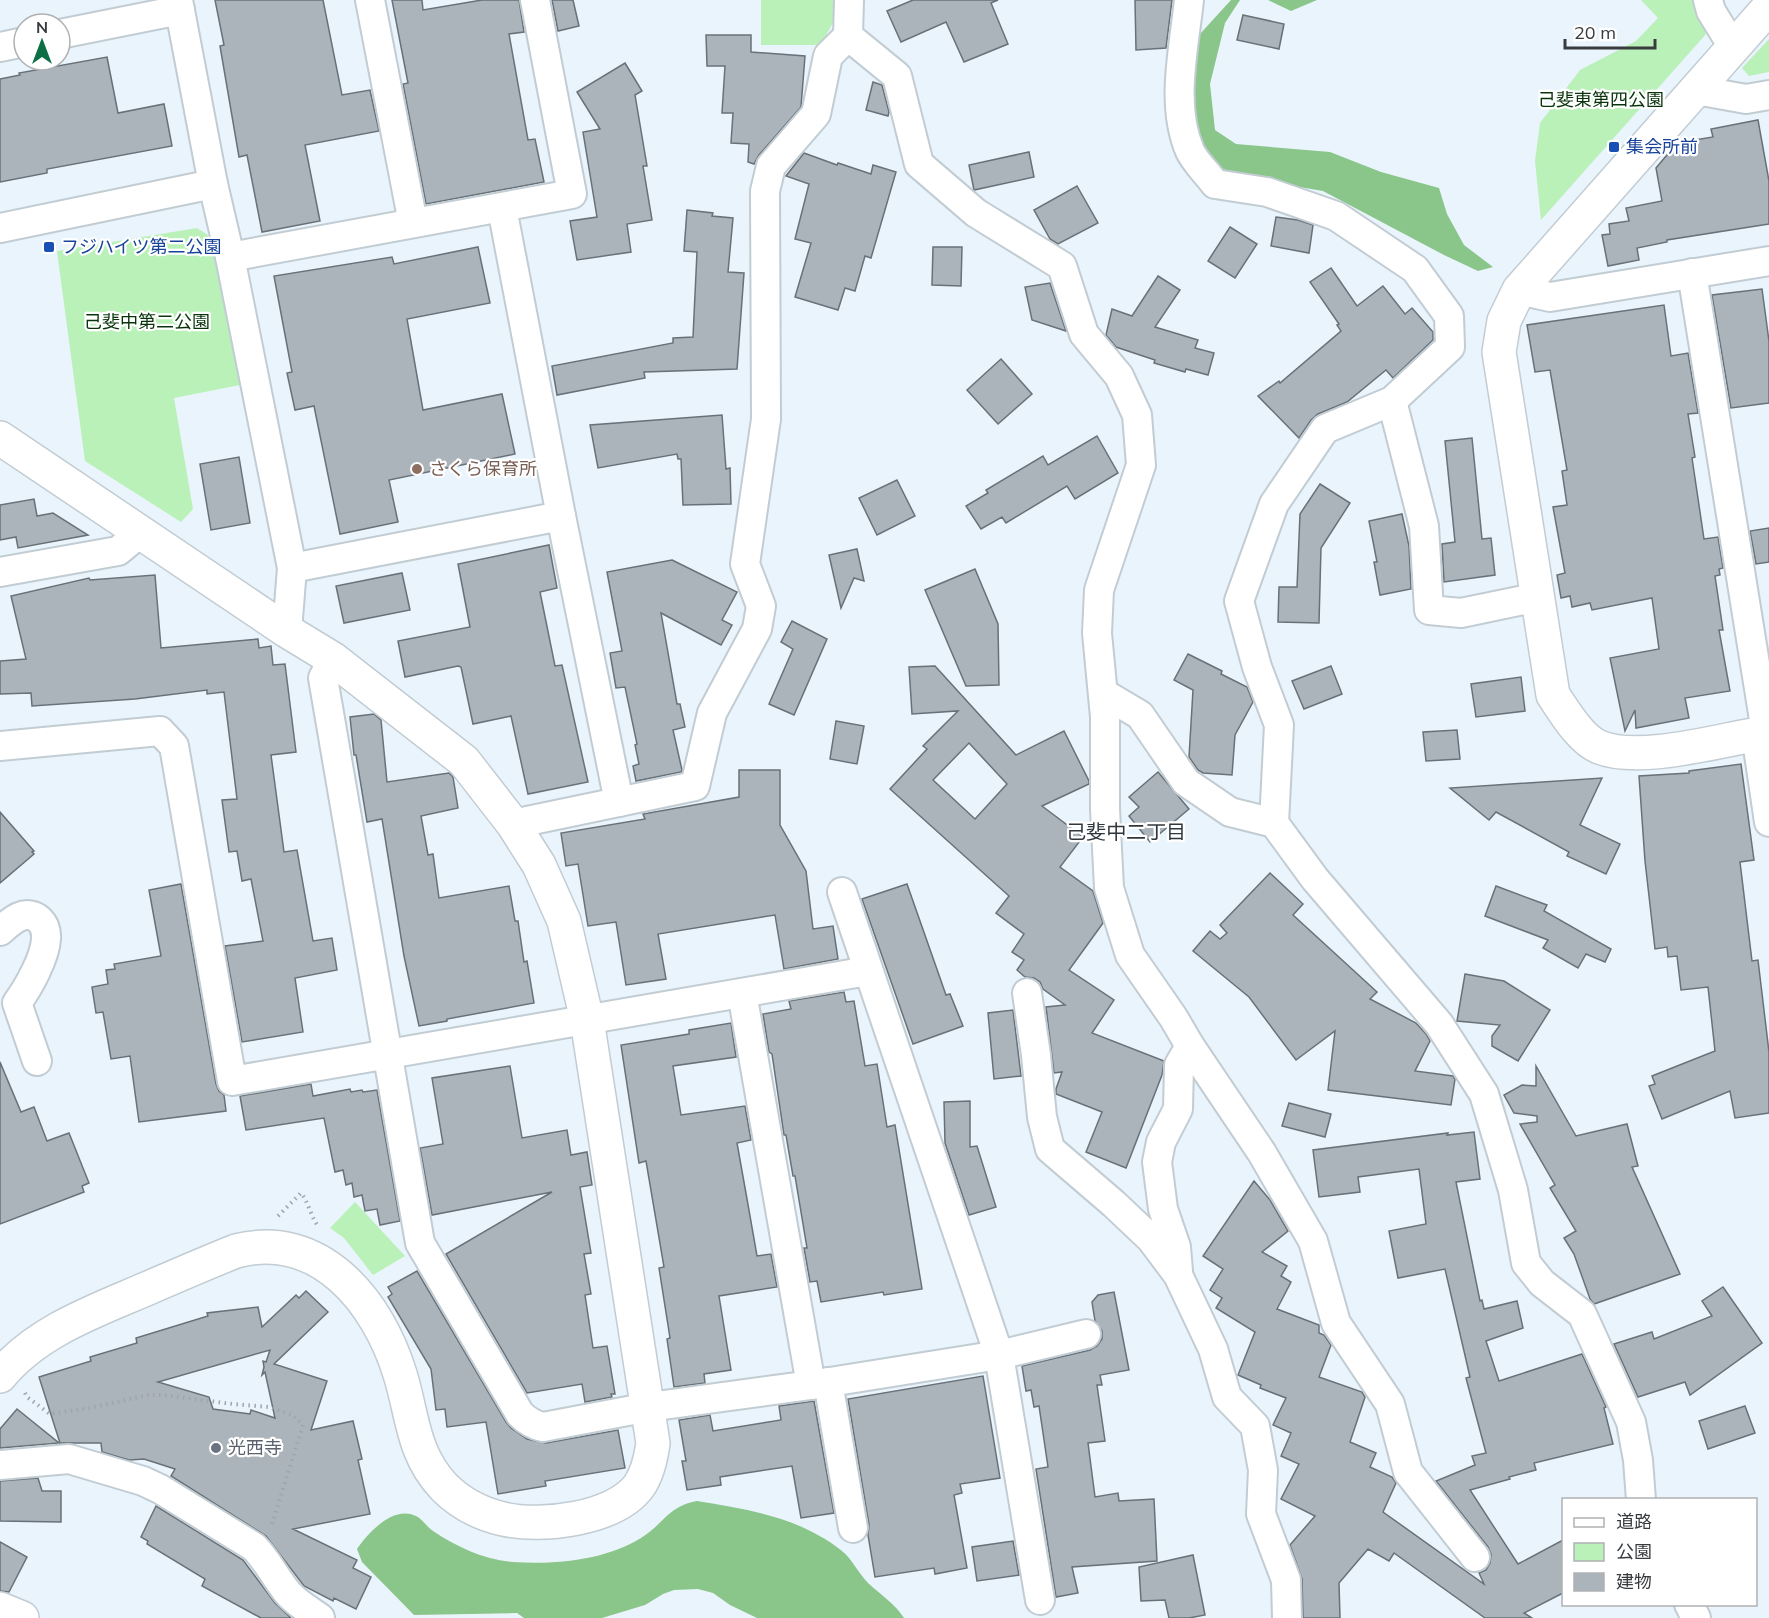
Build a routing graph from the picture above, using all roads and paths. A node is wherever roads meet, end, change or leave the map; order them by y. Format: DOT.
graph roads {
  1 [pos="370,0"];
  2 [pos="535,0"];
  3 [pos="849,0"];
  4 [pos="1189,0"];
  5 [pos="1708,0"];
  6 [pos="179,5"];
  7 [pos="1769,7"];
  8 [pos="72,31"];
  9 [pos="848,36"];
  10 [pos="1733,47"];
  11 [pos="1696,90"];
  12 [pos="1769,95"];
  13 [pos="213,184"];
  14 [pos="502,208"];
  15 [pos="413,223"];
  16 [pos="0,228"];
  17 [pos="230,257"];
  18 [pos="1769,261"];
  19 [pos="1692,273"];
  20 [pos="1519,290"];
  21 [pos="1392,401"];
  22 [pos="0,438"];
  23 [pos="561,516"];
  24 [pos="140,533"];
  25 [pos="292,568"];
  26 [pos="0,572"];
  27 [pos="1538,597"];
  28 [pos="287,631"];
  29 [pos="333,659"];
  30 [pos="1103,693"];
  31 [pos="1764,733"];
  32 [pos="0,746"];
  33 [pos="619,802"];
  34 [pos="1769,822"];
  35 [pos="1274,823"];
  36 [pos="513,824"];
  37 [pos="842,892"];
  38 [pos="0,931"];
  39 [pos="868,971"];
  40 [pos="742,993"];
  41 [pos="1027,993"];
  42 [pos="586,1020"];
  43 [pos="1190,1046"];
  44 [pos="387,1056"];
  45 [pos="37,1061"];
  46 [pos="276,1219"];
  47 [pos="323,1229"];
  48 [pos="1178,1275"];
  49 [pos="1086,1334"];
  50 [pos="999,1355"];
  51 [pos="11,1383"];
  52 [pos="820,1383"];
  53 [pos="649,1407"];
  54 [pos="0,1465"];
  55 [pos="1641,1498"];
  56 [pos="853,1528"];
  57 [pos="254,1547"];
  58 [pos="1475,1557"];
  59 [pos="1040,1600"];
  60 [pos="0,1610"];
  61 [pos="22,1618"];
  62 [pos="320,1618"];
  63 [pos="1287,1618"];
  1 -- 15 [label="street"];
  2 -- 14 [label="street"];
  3 -- 9 [label="street"];
  4 -- 21 [label="street"];
  5 -- 10 [label="street"];
  6 -- 8 [label="street"];
  6 -- 13 [label="street"];
  7 -- 10 [label="street"];
  9 -- 30 [label="street"];
  9 -- 33 [label="street"];
  10 -- 11 [label="street"];
  11 -- 12 [label="street"];
  11 -- 20 [label="street"];
  13 -- 16 [label="street"];
  13 -- 17 [label="street"];
  14 -- 15 [label="street"];
  14 -- 23 [label="street"];
  15 -- 17 [label="street"];
  17 -- 25 [label="street"];
  18 -- 19 [label="street"];
  19 -- 20 [label="street"];
  19 -- 31 [label="street"];
  20 -- 27 [label="street"];
  21 -- 27 [label="street"];
  21 -- 35 [label="street"];
  22 -- 24 [label="street"];
  23 -- 25 [label="street"];
  23 -- 33 [label="street"];
  24 -- 26 [label="street"];
  24 -- 28 [label="street"];
  25 -- 28 [label="street"];
  27 -- 31 [label="street"];
  28 -- 29 [label="street"];
  29 -- 36 [label="street"];
  29 -- 44 [label="street"];
  30 -- 35 [label="street"];
  30 -- 43 [label="street"];
  31 -- 34 [label="street"];
  32 -- 44 [label="street"];
  33 -- 36 [label="street"];
  35 -- 55 [label="street"];
  36 -- 42 [label="street"];
  37 -- 39 [label="street"];
  38 -- 45 [label="street"];
  39 -- 40 [label="street"];
  39 -- 50 [label="street"];
  40 -- 42 [label="street"];
  40 -- 52 [label="street"];
  41 -- 48 [label="street"];
  42 -- 44 [label="street"];
  42 -- 53 [label="street"];
  43 -- 48 [label="street"];
  43 -- 58 [label="street"];
  44 -- 53 [label="street"];
  46 -- 47 [label="path"];
  48 -- 63 [label="street"];
  49 -- 50 [label="street"];
  50 -- 52 [label="street"];
  50 -- 59 [label="street"];
  51 -- 53 [label="street"];
  51 -- 57 [label="path"];
  52 -- 53 [label="street"];
  52 -- 56 [label="street"];
  54 -- 57 [label="street"];
  57 -- 62 [label="street"];
  60 -- 61 [label="street"];
}
